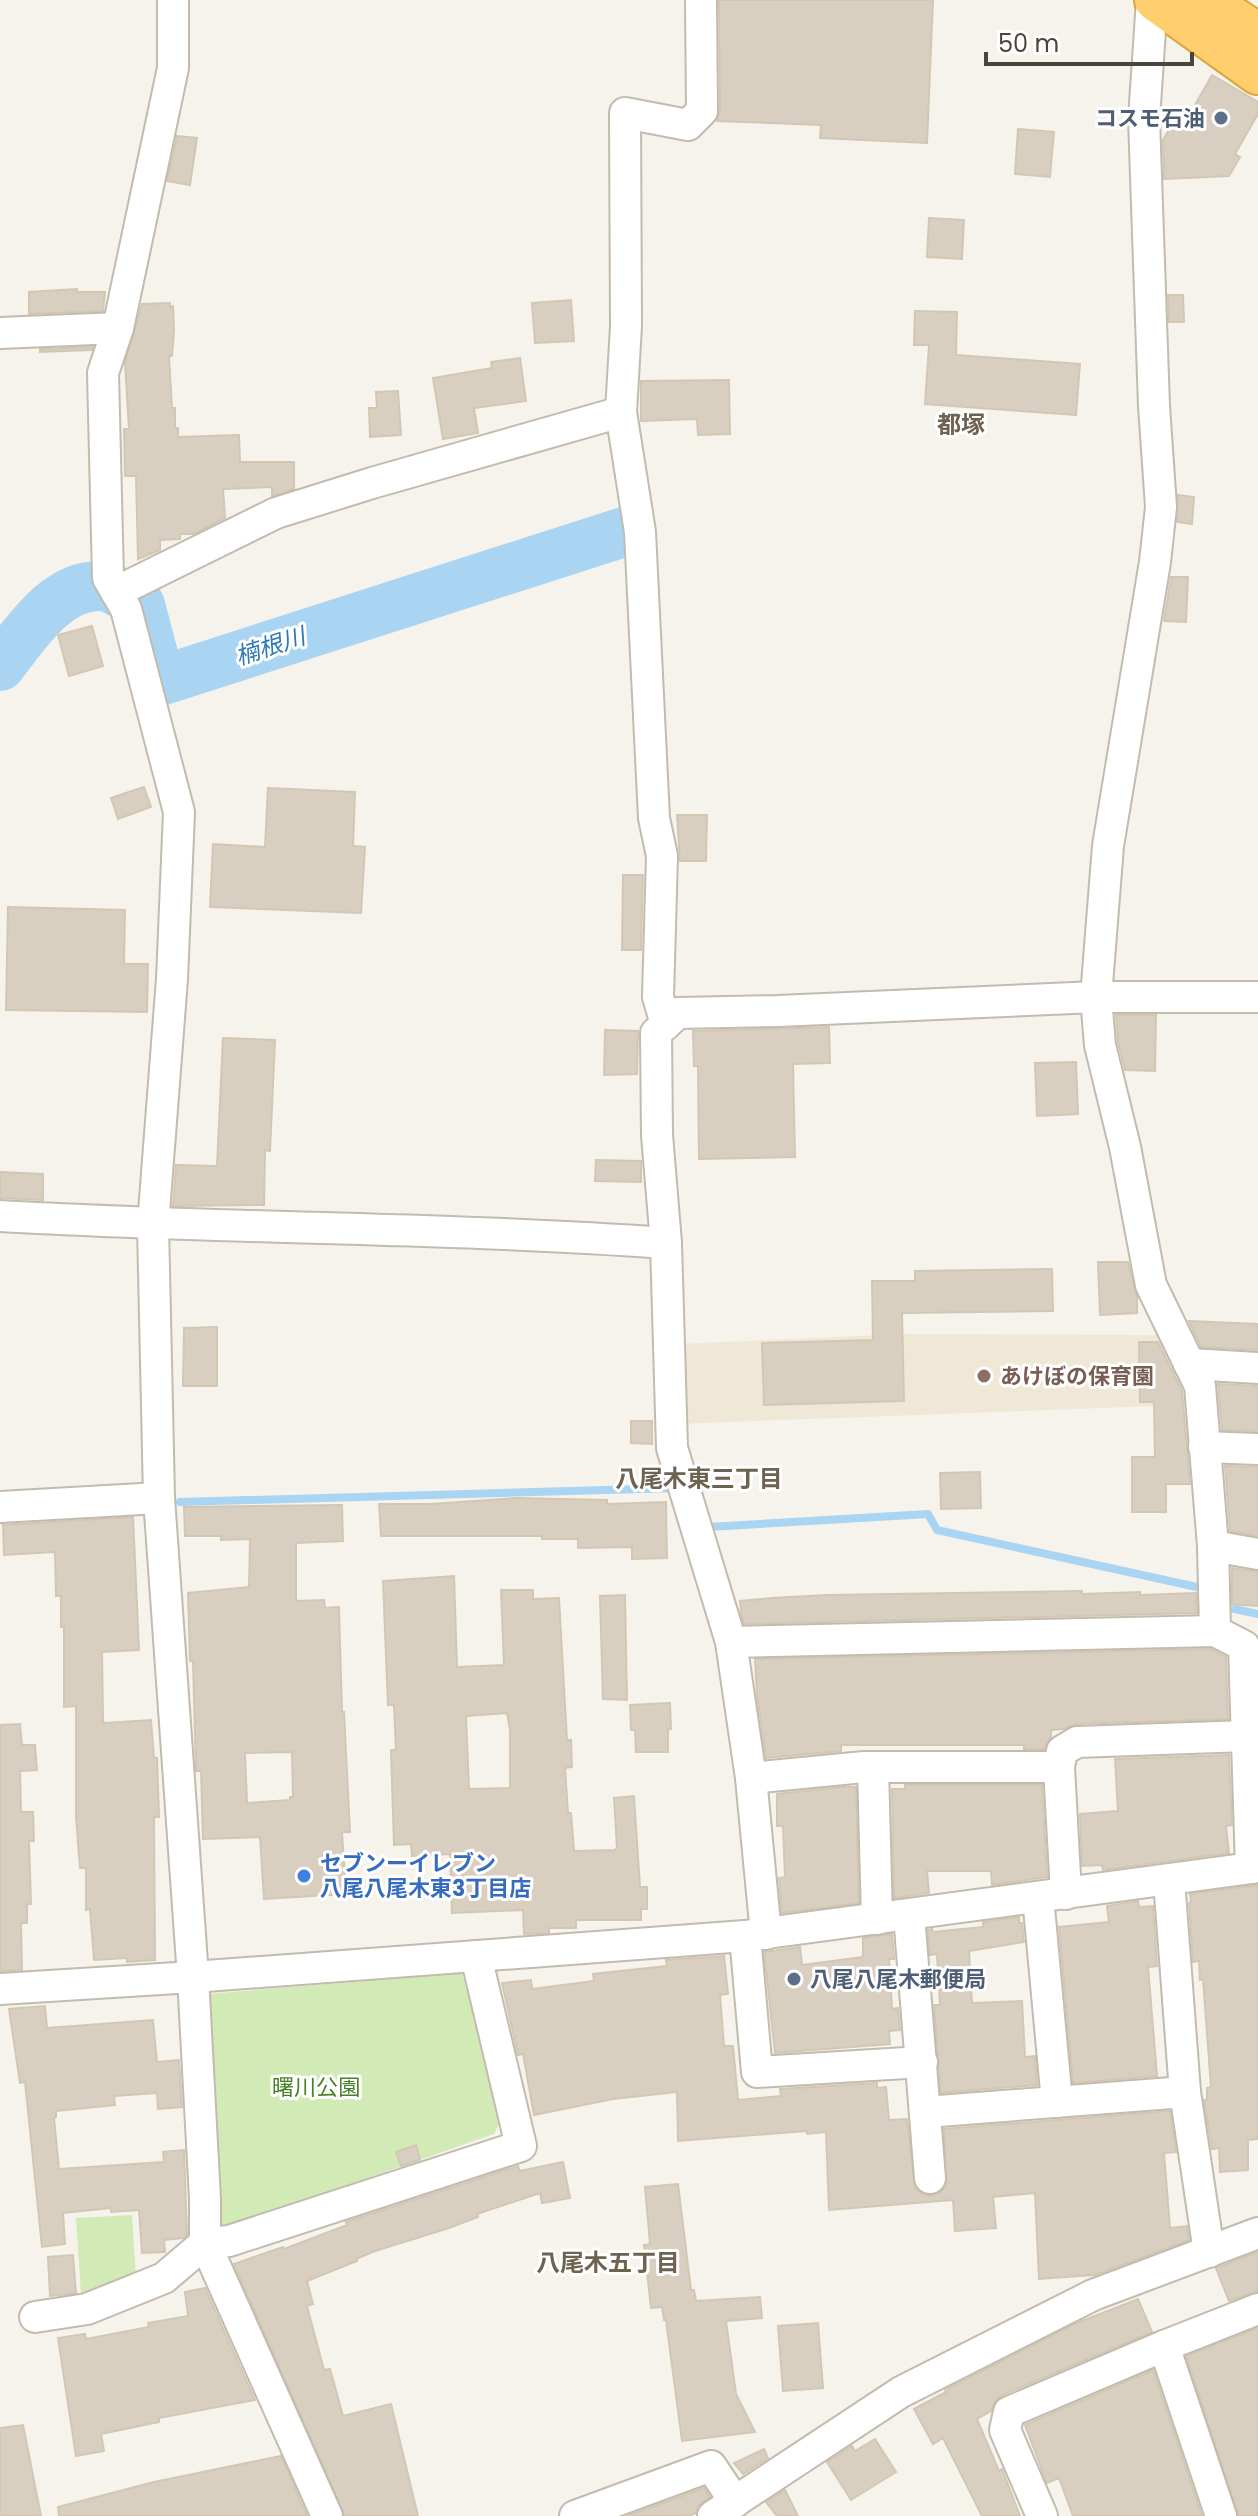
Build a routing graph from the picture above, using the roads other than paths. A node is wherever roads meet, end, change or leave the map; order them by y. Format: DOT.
graph roads {
  1 [pos="173,0"];
  2 [pos="701,0"];
  3 [pos="1154,0"];
  4 [pos="1205,0"];
  5 [pos="1258,35"];
  6 [pos="1258,73"];
  7 [pos="118,328"];
  8 [pos="0,333"];
  9 [pos="621,412"];
  10 [pos="116,592"];
  11 [pos="1096,997"];
  12 [pos="1258,997"];
  13 [pos="666,1024"];
  14 [pos="0,1216"];
  15 [pos="153,1225"];
  16 [pos="666,1243"];
  17 [pos="1189,1364"];
  18 [pos="1258,1368"];
  19 [pos="1204,1447"];
  20 [pos="1258,1449"];
  21 [pos="159,1498"];
  22 [pos="0,1507"];
  23 [pos="1213,1546"];
  24 [pos="1258,1554"];
  25 [pos="1215,1631"];
  26 [pos="731,1642"];
  27 [pos="1252,1685"];
  28 [pos="1246,1736"];
  29 [pos="873,1767"];
  30 [pos="1059,1767"];
  31 [pos="751,1778"];
  32 [pos="1254,1867"];
  33 [pos="1169,1880"];
  34 [pos="1052,1896"];
  35 [pos="909,1915"];
  36 [pos="877,1919"];
  37 [pos="756,1935"];
  38 [pos="476,1956"];
  39 [pos="193,1977"];
  40 [pos="0,1989"];
  41 [pos="922,2062"];
  42 [pos="1185,2092"];
  43 [pos="1057,2102"];
  44 [pos="926,2112"];
  45 [pos="930,2178"];
  46 [pos="1258,2233"];
  47 [pos="205,2243"];
  48 [pos="1209,2252"];
  49 [pos="1258,2309"];
  50 [pos="35,2317"];
  51 [pos="1164,2346"];
  52 [pos="724,2509"];
  53 [pos="327,2516"];
  54 [pos="575,2516"];
  55 [pos="1042,2516"];
  56 [pos="1221,2516"];
  1 -- 7 [label="street"];
  2 -- 9 [label="street"];
  3 -- 6 [label="highway"];
  3 -- 11 [label="street"];
  4 -- 5 [label="highway"];
  7 -- 8 [label="street"];
  7 -- 10 [label="street"];
  9 -- 10 [label="street"];
  9 -- 13 [label="street"];
  10 -- 15 [label="street"];
  11 -- 12 [label="street"];
  11 -- 13 [label="street"];
  11 -- 17 [label="street"];
  13 -- 16 [label="street"];
  14 -- 15 [label="street"];
  15 -- 16 [label="street"];
  15 -- 21 [label="street"];
  16 -- 26 [label="street"];
  17 -- 18 [label="street"];
  17 -- 19 [label="street"];
  19 -- 20 [label="street"];
  19 -- 23 [label="street"];
  21 -- 22 [label="street"];
  21 -- 39 [label="street"];
  23 -- 24 [label="street"];
  23 -- 25 [label="street"];
  25 -- 26 [label="street"];
  25 -- 27 [label="street"];
  26 -- 31 [label="street"];
  27 -- 28 [label="street"];
  28 -- 30 [label="street"];
  28 -- 32 [label="street"];
  29 -- 30 [label="street"];
  29 -- 31 [label="street"];
  29 -- 36 [label="street"];
  30 -- 34 [label="street"];
  31 -- 37 [label="street"];
  32 -- 33 [label="street"];
  33 -- 34 [label="street"];
  33 -- 42 [label="street"];
  34 -- 35 [label="street"];
  34 -- 43 [label="street"];
  35 -- 36 [label="street"];
  35 -- 41 [label="street"];
  36 -- 37 [label="street"];
  37 -- 38 [label="street"];
  37 -- 41 [label="street"];
  38 -- 39 [label="street"];
  38 -- 47 [label="street"];
  39 -- 40 [label="street"];
  39 -- 47 [label="street"];
  41 -- 44 [label="street"];
  42 -- 43 [label="street"];
  42 -- 48 [label="street"];
  43 -- 44 [label="street"];
  44 -- 45 [label="street"];
  46 -- 48 [label="street"];
  47 -- 50 [label="street"];
  47 -- 53 [label="street"];
  48 -- 52 [label="street"];
  49 -- 51 [label="street"];
  51 -- 55 [label="street"];
  51 -- 56 [label="street"];
  52 -- 54 [label="street"];
}
